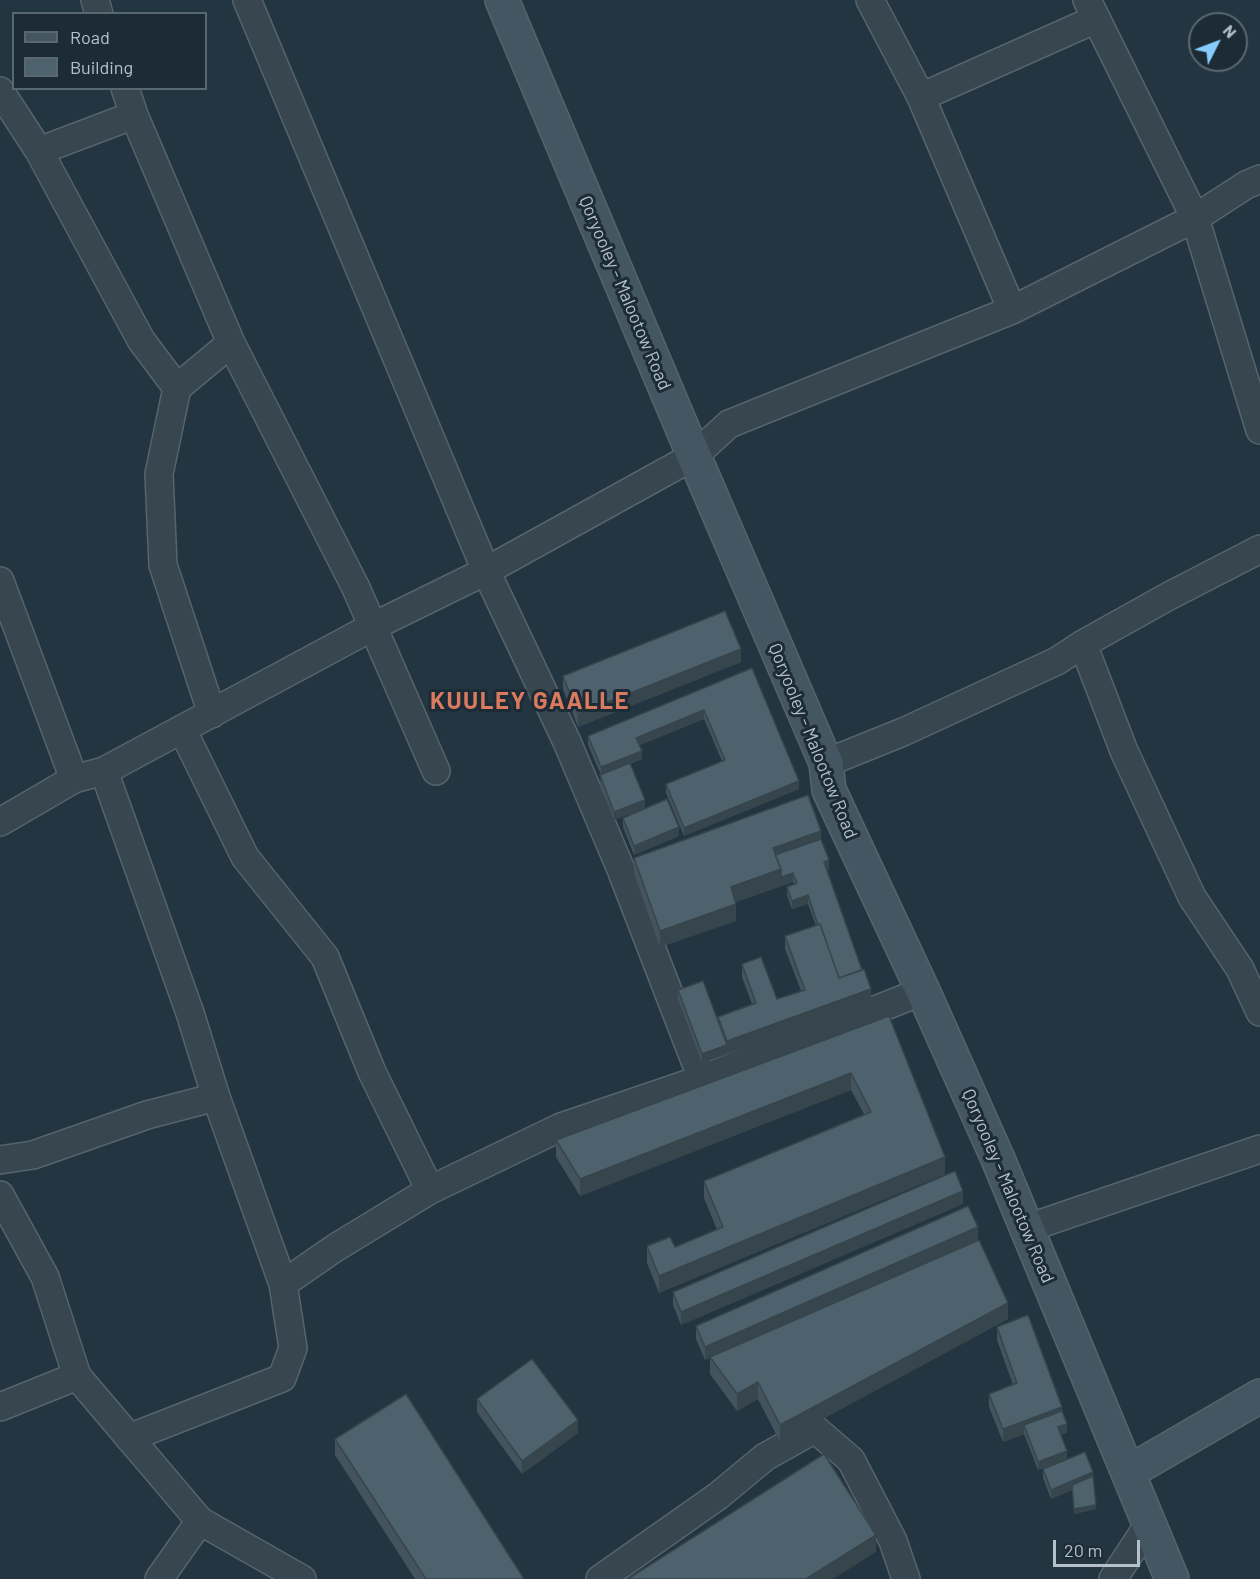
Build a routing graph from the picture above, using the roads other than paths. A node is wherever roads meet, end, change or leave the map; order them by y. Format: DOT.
graph roads {
  1 [pos="246,0"];
  2 [pos="502,0"];
  3 [pos="870,0"];
  4 [pos="1091,9"];
  5 [pos="126,90"];
  6 [pos="0,91"];
  7 [pos="921,97"];
  8 [pos="134,115"];
  9 [pos="39,151"];
  10 [pos="1260,179"];
  11 [pos="1195,218"];
  12 [pos="1012,310"];
  13 [pos="231,343"];
  14 [pos="177,388"];
  15 [pos="1260,430"];
  16 [pos="694,456"];
  17 [pos="1260,549"];
  18 [pos="486,571"];
  19 [pos="0,581"];
  20 [pos="372,627"];
  21 [pos="1083,644"];
  22 [pos="212,714"];
  23 [pos="182,729"];
  24 [pos="826,763"];
  25 [pos="104,771"];
  26 [pos="436,771"];
  27 [pos="74,779"];
  28 [pos="0,822"];
  29 [pos="1250,963"];
  30 [pos="923,991"];
  31 [pos="1260,1012"];
  32 [pos="702,1079"];
  33 [pos="216,1097"];
  34 [pos="1260,1149"];
  35 [pos="0,1160"];
  36 [pos="430,1190"];
  37 [pos="0,1195"];
  38 [pos="1025,1229"];
  39 [pos="283,1284"];
  40 [pos="76,1376"];
  41 [pos="1258,1393"];
  42 [pos="0,1407"];
  43 [pos="129,1438"];
  44 [pos="1129,1472"];
  45 [pos="200,1521"];
  46 [pos="1149,1524"];
  47 [pos="159,1579"];
  48 [pos="302,1579"];
  49 [pos="600,1579"];
  50 [pos="906,1579"];
  51 [pos="1113,1579"];
  52 [pos="1172,1579"];
  1 -- 18 [label="street"];
  2 -- 16 [label="street, Qoryooley - Malootow Road"];
  3 -- 7 [label="street"];
  4 -- 7 [label="street"];
  4 -- 11 [label="street"];
  5 -- 8 [label="street"];
  6 -- 9 [label="street"];
  7 -- 12 [label="street"];
  8 -- 9 [label="street"];
  8 -- 13 [label="street"];
  9 -- 14 [label="street"];
  10 -- 11 [label="street"];
  11 -- 12 [label="street"];
  11 -- 15 [label="street"];
  12 -- 16 [label="street"];
  13 -- 14 [label="street"];
  13 -- 20 [label="street"];
  14 -- 22 [label="street"];
  16 -- 18 [label="street"];
  16 -- 24 [label="street, Qoryooley - Malootow Road"];
  17 -- 21 [label="street"];
  18 -- 20 [label="street"];
  18 -- 32 [label="street"];
  19 -- 27 [label="street"];
  20 -- 22 [label="street"];
  20 -- 26 [label="street"];
  21 -- 24 [label="street"];
  21 -- 29 [label="street"];
  22 -- 23 [label="street"];
  23 -- 25 [label="street"];
  23 -- 36 [label="street"];
  24 -- 30 [label="street, Qoryooley - Malootow Road"];
  25 -- 27 [label="street"];
  25 -- 33 [label="street"];
  27 -- 28 [label="street"];
  29 -- 31 [label="street"];
  30 -- 32 [label="street"];
  30 -- 38 [label="street, Qoryooley - Malootow Road"];
  32 -- 36 [label="street"];
  33 -- 35 [label="street"];
  33 -- 39 [label="street"];
  34 -- 38 [label="street"];
  36 -- 39 [label="street"];
  37 -- 40 [label="street"];
  38 -- 44 [label="street, Qoryooley - Malootow Road"];
  39 -- 43 [label="street"];
  40 -- 42 [label="street"];
  40 -- 43 [label="street"];
  41 -- 44 [label="street"];
  43 -- 45 [label="street"];
  44 -- 46 [label="street, Qoryooley - Malootow Road"];
  45 -- 47 [label="street"];
  45 -- 48 [label="street"];
  46 -- 51 [label="street"];
  46 -- 52 [label="street, Qoryooley - Malootow Road"];
  49 -- 50 [label="street"];
}
